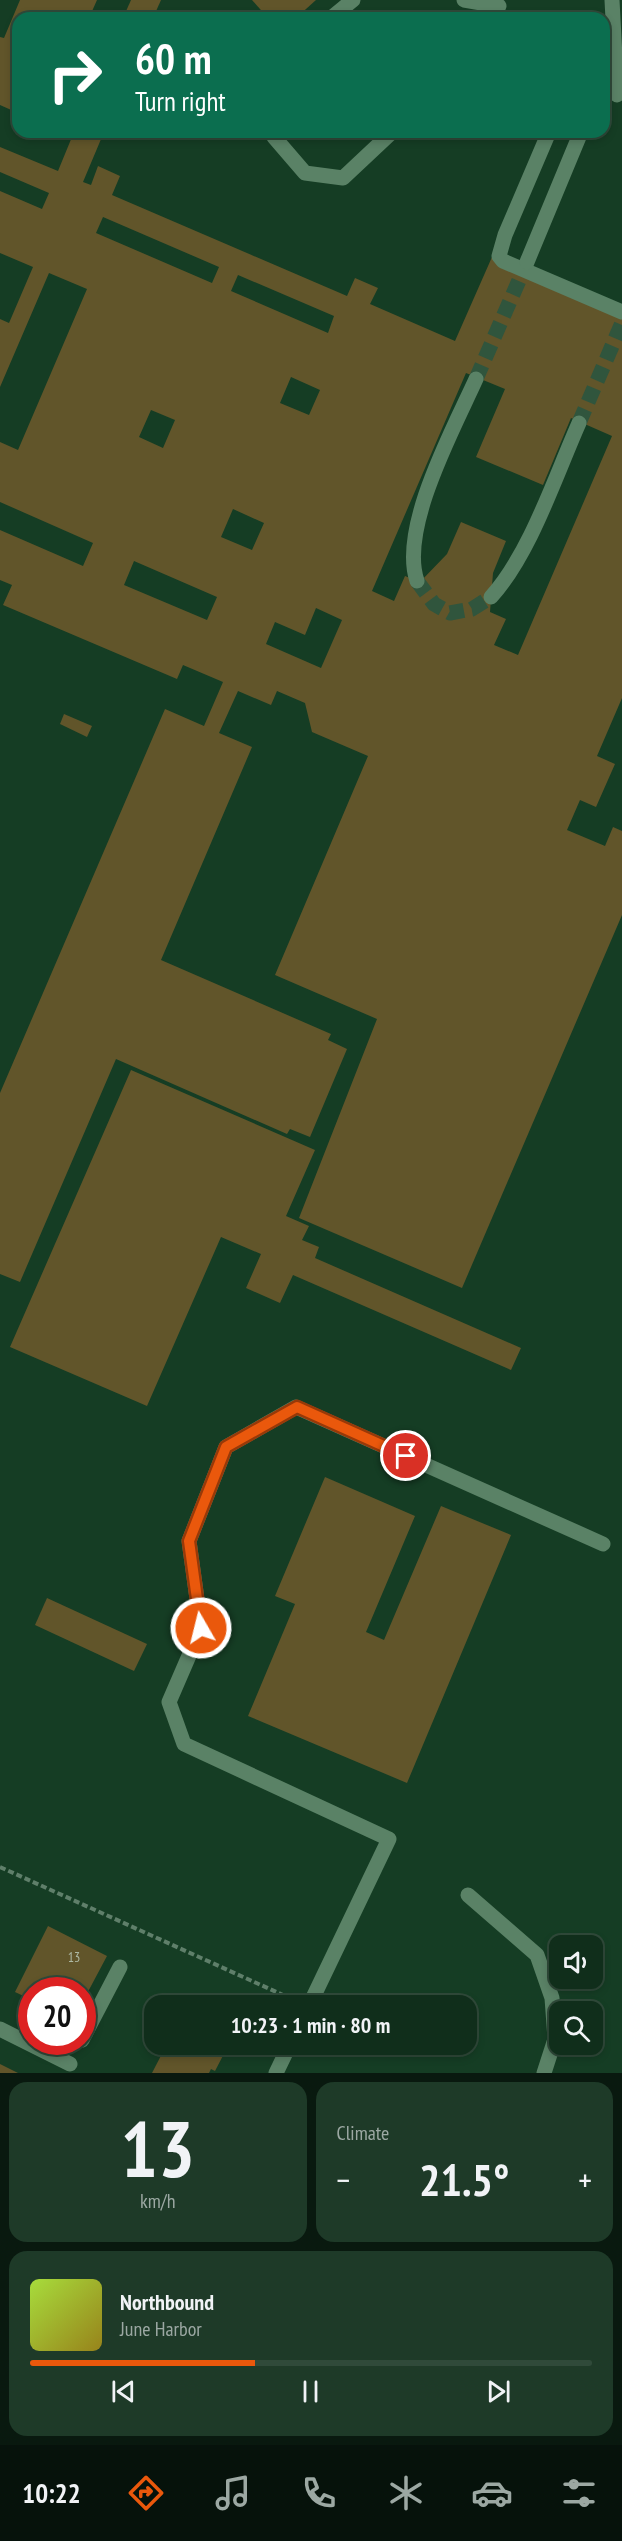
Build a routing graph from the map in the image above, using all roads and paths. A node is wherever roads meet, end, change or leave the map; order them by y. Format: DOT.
graph roads {
  1 [pos="353,0"];
  2 [pos="464,0"];
  3 [pos="612,0"];
  4 [pos="498,8"];
  5 [pos="338,12"];
  6 [pos="612,96"];
  7 [pos="275,138"];
  8 [pos="386,138"];
  9 [pos="546,138"];
  10 [pos="579,138"];
  11 [pos="527,262"];
  12 [pos="622,312"];
  13 [pos="476,379"];
  14 [pos="579,423"];
  15 [pos="417,581"];
  16 [pos="491,597"];
  17 [pos="603,1544"];
  18 [pos="0,1867"];
  19 [pos="468,1895"];
  20 [pos="120,1967"];
  21 [pos="283,1995"];
  22 [pos="314,1995"];
  23 [pos="96,2014"];
  24 [pos="0,2029"];
  25 [pos="75,2055"];
  26 [pos="285,2055"];
  27 [pos="68,2069"];
  28 [pos="276,2073"];
  29 [pos="544,2073"];
  1 -- 5 [label="street"];
  2 -- 4 [label="street"];
  3 -- 6 [label="street"];
  7 -- 8 [label="street"];
  9 -- 12 [label="street"];
  10 -- 11 [label="street"];
  13 -- 15 [label="street"];
  14 -- 16 [label="street"];
  17 -- 22 [label="street"];
  18 -- 21 [label="path"];
  19 -- 29 [label="street"];
  20 -- 23 [label="street"];
  24 -- 27 [label="street"];
  25 -- 27 [label="street"];
  26 -- 28 [label="street"];
}
